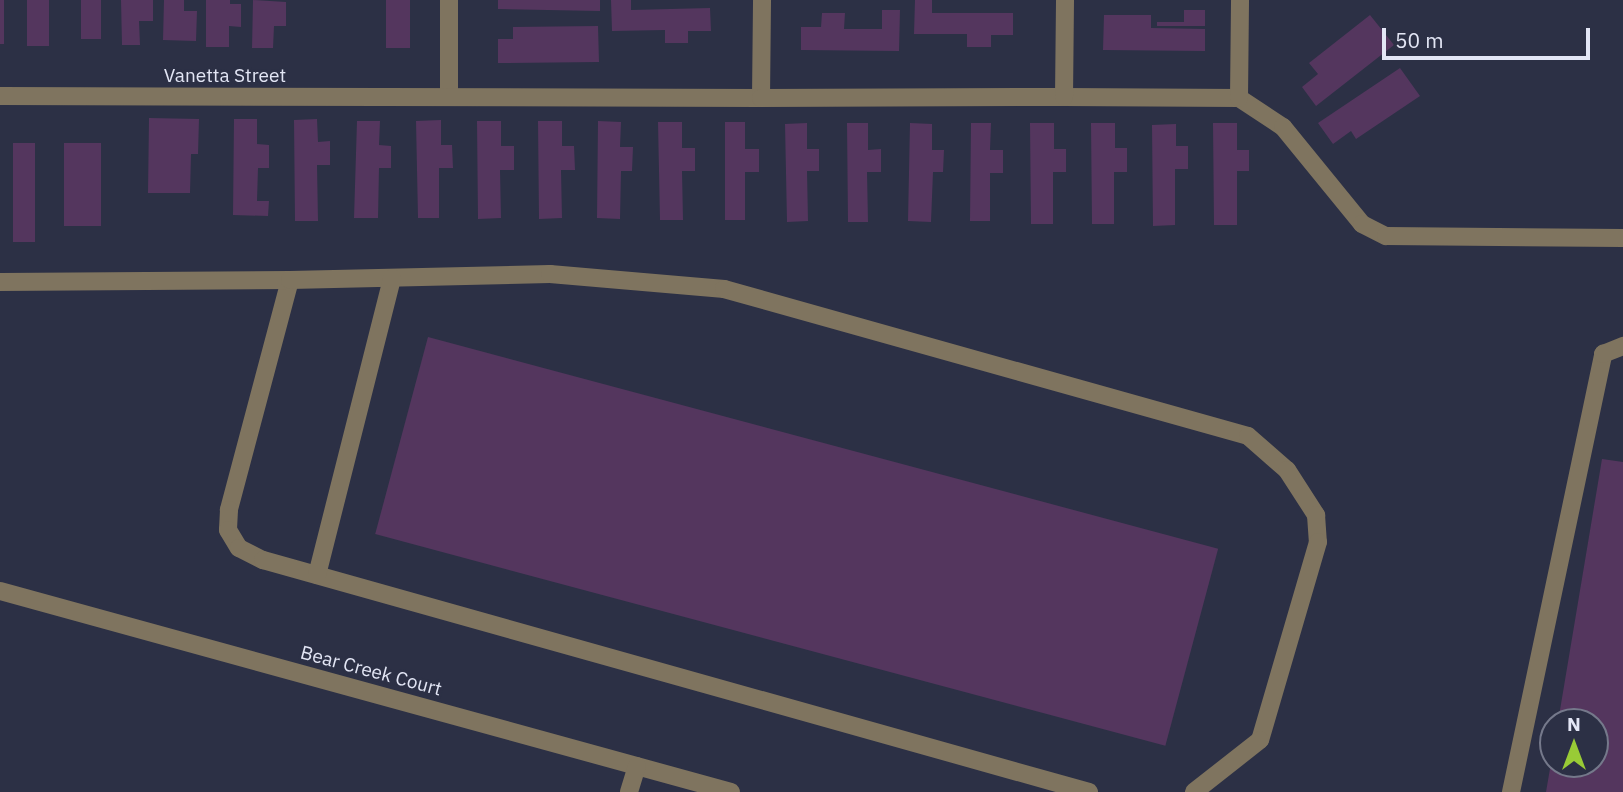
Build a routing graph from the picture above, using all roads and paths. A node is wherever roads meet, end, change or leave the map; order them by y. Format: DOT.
graph roads {
  1 [pos="449,0"];
  2 [pos="762,0"];
  3 [pos="1065,0"];
  4 [pos="1240,0"];
  5 [pos="0,96"];
  6 [pos="449,97"];
  7 [pos="1063,97"];
  8 [pos="761,98"];
  9 [pos="1239,98"];
  10 [pos="1623,238"];
  11 [pos="392,278"];
  12 [pos="290,281"];
  13 [pos="0,282"];
  14 [pos="1623,346"];
  15 [pos="317,575"];
  16 [pos="0,592"];
  17 [pos="637,766"];
  18 [pos="629,792"];
  19 [pos="732,792"];
  20 [pos="1089,792"];
  21 [pos="1194,792"];
  22 [pos="1511,792"];
  1 -- 6 [label="street"];
  2 -- 8 [label="street"];
  3 -- 7 [label="street"];
  4 -- 9 [label="street"];
  5 -- 6 [label="street, Vanetta Street"];
  6 -- 8 [label="street, Vanetta Street"];
  7 -- 8 [label="street, Vanetta Street"];
  7 -- 9 [label="street, Vanetta Street"];
  9 -- 10 [label="street"];
  11 -- 12 [label="street"];
  11 -- 15 [label="street"];
  11 -- 21 [label="street"];
  12 -- 13 [label="street"];
  12 -- 15 [label="street"];
  14 -- 22 [label="street"];
  15 -- 20 [label="street"];
  16 -- 17 [label="street, Bear Creek Court"];
  17 -- 18 [label="street"];
  17 -- 19 [label="street, Bear Creek Court"];
}
